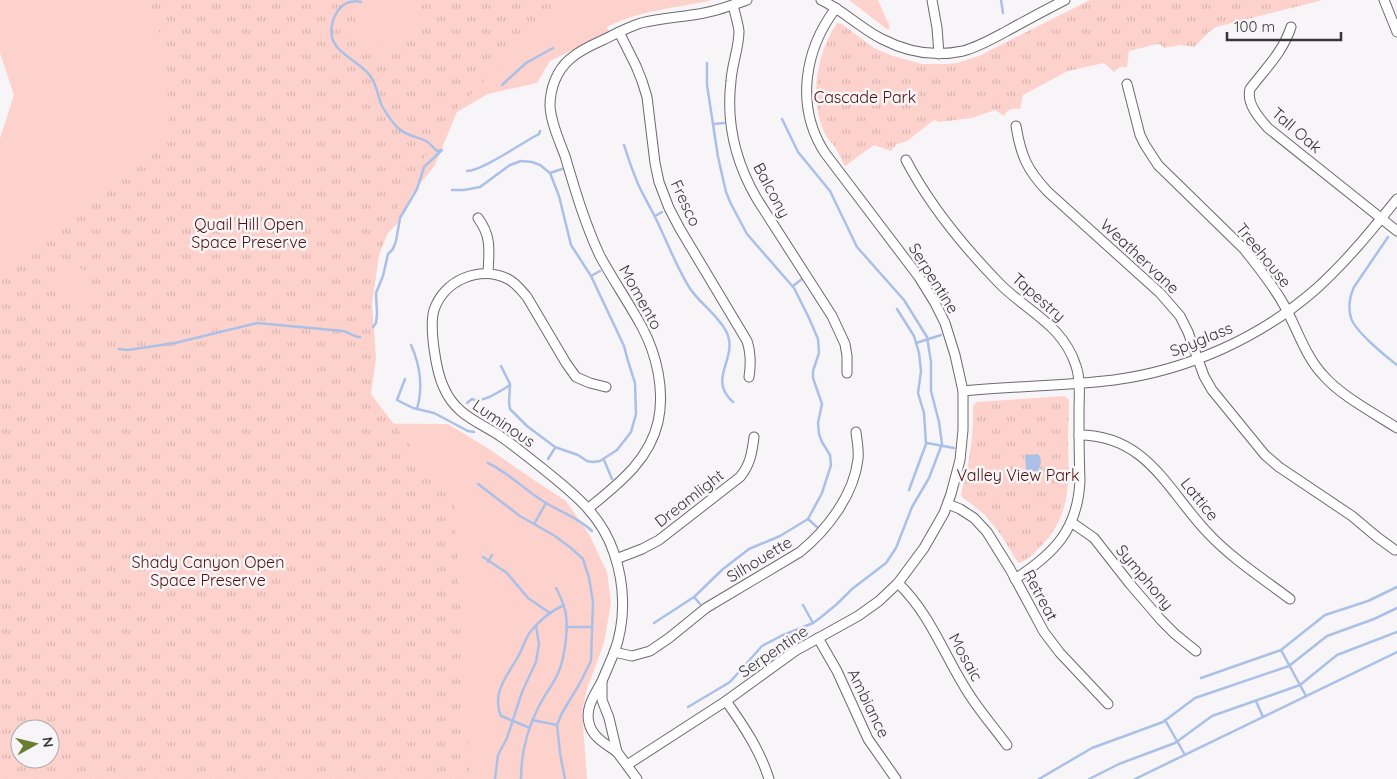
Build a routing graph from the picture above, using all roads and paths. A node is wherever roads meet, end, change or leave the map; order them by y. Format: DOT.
graph roads {
  1 [pos="748,0"];
  2 [pos="822,0"];
  3 [pos="932,0"];
  4 [pos="1066,0"];
  5 [pos="1384,0"];
  6 [pos="1055,2"];
  7 [pos="833,4"];
  8 [pos="733,5"];
  9 [pos="1291,27"];
  10 [pos="619,32"];
  11 [pos="1397,32"];
  12 [pos="939,54"];
  13 [pos="1127,84"];
  14 [pos="1016,126"];
  15 [pos="906,160"];
  16 [pos="1397,199"];
  17 [pos="478,218"];
  18 [pos="1382,219"];
  19 [pos="1397,231"];
  20 [pos="488,273"];
  21 [pos="1288,312"];
  22 [pos="1198,359"];
  23 [pos="847,373"];
  24 [pos="749,377"];
  25 [pos="1079,383"];
  26 [pos="606,387"];
  27 [pos="962,391"];
  28 [pos="1397,428"];
  29 [pos="856,432"];
  30 [pos="1079,435"];
  31 [pos="754,437"];
  32 [pos="948,504"];
  33 [pos="588,508"];
  34 [pos="1071,522"];
  35 [pos="1395,550"];
  36 [pos="616,559"];
  37 [pos="1015,579"];
  38 [pos="898,583"];
  39 [pos="1290,599"];
  40 [pos="818,638"];
  41 [pos="1196,651"];
  42 [pos="614,652"];
  43 [pos="602,680"];
  44 [pos="726,701"];
  45 [pos="1108,704"];
  46 [pos="1008,745"];
  47 [pos="617,752"];
  48 [pos="627,765"];
  49 [pos="637,779"];
  50 [pos="769,779"];
  51 [pos="896,779"];
  1 -- 8 [label="street"];
  2 -- 7 [label="street"];
  3 -- 12 [label="street"];
  4 -- 6 [label="street"];
  5 -- 11 [label="street"];
  6 -- 12 [label="street"];
  7 -- 12 [label="street"];
  7 -- 27 [label="street, Serpentine"];
  8 -- 10 [label="street"];
  8 -- 23 [label="street, Balcony"];
  9 -- 18 [label="street, Tall Oak"];
  10 -- 24 [label="street, Fresco"];
  10 -- 33 [label="street, Momento"];
  13 -- 21 [label="street, Treehouse"];
  14 -- 22 [label="street, Weathervane"];
  15 -- 25 [label="street, Tapestry"];
  16 -- 18 [label="street, Spyglass"];
  17 -- 20 [label="street"];
  18 -- 19 [label="street, Tall Oak"];
  18 -- 21 [label="street, Spyglass"];
  20 -- 26 [label="street"];
  20 -- 33 [label="street, Luminous"];
  21 -- 22 [label="street, Spyglass"];
  21 -- 28 [label="street, Treehouse"];
  22 -- 25 [label="street, Spyglass"];
  22 -- 35 [label="street, Weathervane"];
  25 -- 27 [label="street, Spyglass"];
  25 -- 30 [label="street, Tapestry"];
  27 -- 32 [label="street, Serpentine"];
  29 -- 42 [label="street, Silhouette"];
  30 -- 34 [label="street, Tapestry"];
  30 -- 39 [label="street, Lattice"];
  31 -- 36 [label="street, Dreamlight"];
  32 -- 37 [label="street, Retreat"];
  32 -- 38 [label="street, Serpentine"];
  33 -- 36 [label="street, Luminous"];
  34 -- 37 [label="street, Tapestry"];
  34 -- 41 [label="street, Symphony"];
  36 -- 42 [label="street, Luminous"];
  37 -- 45 [label="street, Retreat"];
  38 -- 40 [label="street, Serpentine"];
  38 -- 46 [label="street, Mosaic"];
  40 -- 44 [label="street, Serpentine"];
  40 -- 51 [label="street, Ambiance"];
  42 -- 43 [label="street, Luminous"];
  43 -- 47 [label="street, Luminous"];
  43 -- 47 [label="street, Luminous"];
  44 -- 48 [label="street, Serpentine"];
  44 -- 50 [label="street"];
  47 -- 48 [label="street, Luminous"];
  48 -- 49 [label="street, Luminous"];
}
